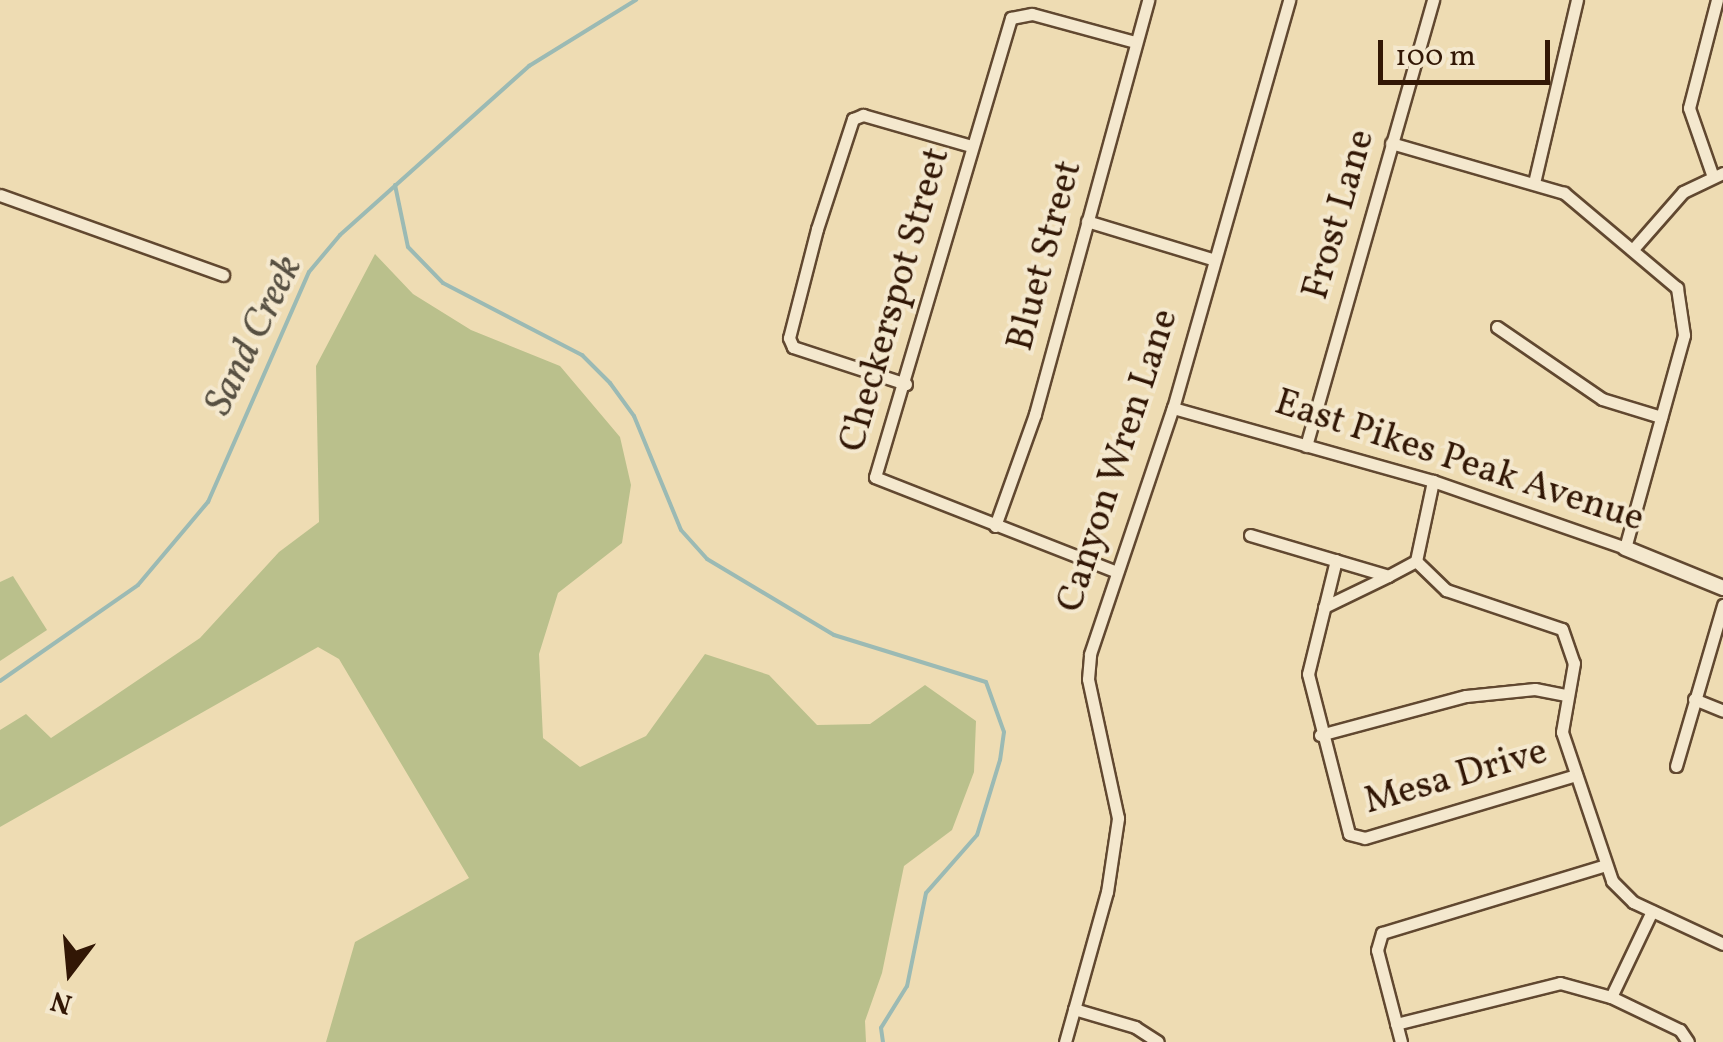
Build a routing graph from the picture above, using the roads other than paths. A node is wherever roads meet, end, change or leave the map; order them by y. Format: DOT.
graph roads {
  1 [pos="1148,0"];
  2 [pos="1290,0"];
  3 [pos="1433,0"];
  4 [pos="1577,0"];
  5 [pos="1718,0"];
  6 [pos="1136,42"];
  7 [pos="1391,143"];
  8 [pos="971,146"];
  9 [pos="1718,175"];
  10 [pos="1534,183"];
  11 [pos="0,195"];
  12 [pos="1087,221"];
  13 [pos="1634,248"];
  14 [pos="1212,260"];
  15 [pos="222,274"];
  16 [pos="1496,327"];
  17 [pos="906,384"];
  18 [pos="1173,408"];
  19 [pos="1661,416"];
  20 [pos="1306,446"];
  21 [pos="1432,481"];
  22 [pos="995,526"];
  23 [pos="1250,535"];
  24 [pos="1625,548"];
  25 [pos="1336,560"];
  26 [pos="1416,561"];
  27 [pos="1117,572"];
  28 [pos="1388,576"];
  29 [pos="1723,588"];
  30 [pos="1723,605"];
  31 [pos="1324,607"];
  32 [pos="1567,696"];
  33 [pos="1694,699"];
  34 [pos="1723,711"];
  35 [pos="1320,735"];
  36 [pos="1676,766"];
  37 [pos="1576,775"];
  38 [pos="1606,865"];
  39 [pos="1652,911"];
  40 [pos="1723,944"];
  41 [pos="1612,997"];
  42 [pos="1074,1010"];
  43 [pos="1396,1024"];
  44 [pos="1064,1042"];
  45 [pos="1158,1042"];
  46 [pos="1402,1042"];
  47 [pos="1688,1042"];
  1 -- 6 [label="street, Bluet Street"];
  2 -- 14 [label="street, Canyon Wren Lane"];
  3 -- 7 [label="street, Frost Lane"];
  4 -- 10 [label="street"];
  5 -- 9 [label="street"];
  6 -- 8 [label="street, Checkerspot Street"];
  6 -- 12 [label="street, Bluet Street"];
  7 -- 10 [label="street"];
  7 -- 20 [label="street, Frost Lane"];
  8 -- 17 [label="street, Checkerspot Street"];
  8 -- 17 [label="street"];
  9 -- 13 [label="street"];
  10 -- 13 [label="street"];
  11 -- 15 [label="street"];
  12 -- 14 [label="street"];
  12 -- 22 [label="street, Bluet Street"];
  13 -- 19 [label="street"];
  14 -- 18 [label="street, Canyon Wren Lane"];
  16 -- 19 [label="street"];
  17 -- 22 [label="street, Checkerspot Street"];
  18 -- 20 [label="street, East Pikes Peak Avenue"];
  18 -- 27 [label="street, Canyon Wren Lane"];
  19 -- 24 [label="street"];
  20 -- 21 [label="street, East Pikes Peak Avenue"];
  21 -- 24 [label="street, East Pikes Peak Avenue"];
  21 -- 26 [label="street"];
  22 -- 27 [label="street, Checkerspot Street"];
  23 -- 25 [label="street"];
  24 -- 29 [label="street, East Pikes Peak Avenue"];
  25 -- 28 [label="street"];
  25 -- 31 [label="street, Mesa Drive"];
  26 -- 28 [label="street"];
  26 -- 32 [label="street"];
  27 -- 42 [label="street, Canyon Wren Lane"];
  28 -- 31 [label="street"];
  30 -- 33 [label="street"];
  31 -- 35 [label="street, Mesa Drive"];
  32 -- 35 [label="street"];
  32 -- 37 [label="street"];
  33 -- 34 [label="street"];
  33 -- 36 [label="street"];
  35 -- 37 [label="street, Mesa Drive"];
  37 -- 38 [label="street"];
  38 -- 39 [label="street"];
  38 -- 43 [label="street"];
  39 -- 40 [label="street"];
  39 -- 41 [label="street"];
  41 -- 43 [label="street"];
  41 -- 47 [label="street"];
  42 -- 44 [label="street, Canyon Wren Lane"];
  42 -- 45 [label="street"];
  43 -- 46 [label="street"];
}
